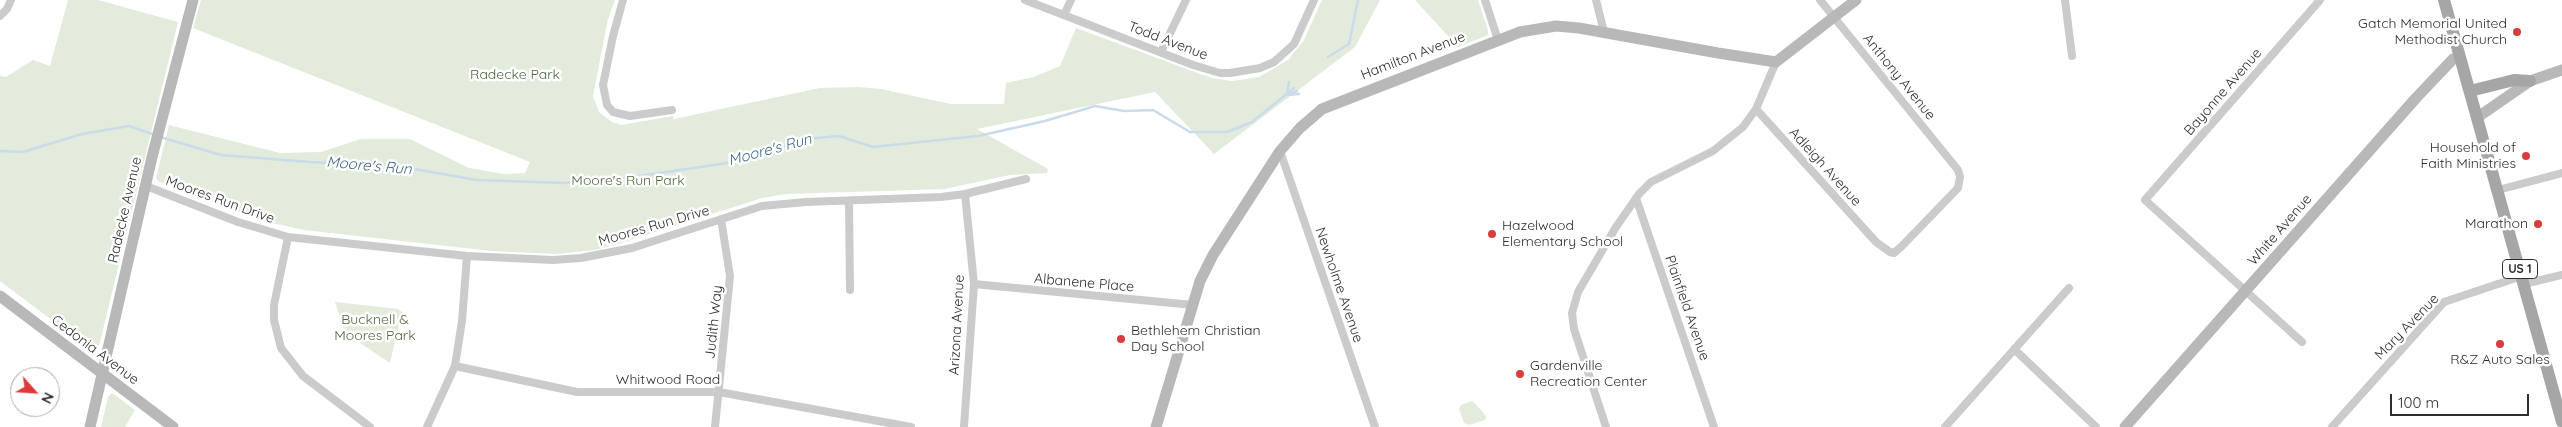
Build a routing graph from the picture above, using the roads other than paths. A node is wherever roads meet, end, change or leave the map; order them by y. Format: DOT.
graph roads {
  1 [pos="11,0"];
  2 [pos="193,0"];
  3 [pos="623,0"];
  4 [pos="1025,0"];
  5 [pos="1070,0"];
  6 [pos="1186,0"];
  7 [pos="1314,0"];
  8 [pos="1485,0"];
  9 [pos="1596,0"];
  10 [pos="1820,0"];
  11 [pos="1856,0"];
  12 [pos="2065,0"];
  13 [pos="2320,0"];
  14 [pos="2444,0"];
  15 [pos="1064,15"];
  16 [pos="0,16"];
  17 [pos="1835,18"];
  18 [pos="1604,32"];
  19 [pos="1498,40"];
  20 [pos="1161,52"];
  21 [pos="2072,56"];
  22 [pos="2460,57"];
  23 [pos="1776,62"];
  24 [pos="2562,70"];
  25 [pos="2530,81"];
  26 [pos="2470,91"];
  27 [pos="1756,108"];
  28 [pos="672,110"];
  29 [pos="2478,117"];
  30 [pos="1280,151"];
  31 [pos="2562,174"];
  32 [pos="1026,179"];
  33 [pos="146,186"];
  34 [pos="2498,190"];
  35 [pos="965,194"];
  36 [pos="1636,198"];
  37 [pos="849,202"];
  38 [pos="721,219"];
  39 [pos="288,237"];
  40 [pos="1876,242"];
  41 [pos="467,256"];
  42 [pos="2562,275"];
  43 [pos="2523,280"];
  44 [pos="974,284"];
  45 [pos="2069,288"];
  46 [pos="850,290"];
  47 [pos="2246,291"];
  48 [pos="0,296"];
  49 [pos="1192,305"];
  50 [pos="2302,342"];
  51 [pos="2014,349"];
  52 [pos="455,366"];
  53 [pos="101,372"];
  54 [pos="2557,382"];
  55 [pos="719,392"];
  56 [pos="2562,422"];
  57 [pos="90,427"];
  58 [pos="173,427"];
  59 [pos="370,427"];
  60 [pos="427,427"];
  61 [pos="715,427"];
  62 [pos="911,427"];
  63 [pos="964,427"];
  64 [pos="1156,427"];
  65 [pos="1375,427"];
  66 [pos="1606,427"];
  67 [pos="1714,427"];
  68 [pos="1944,427"];
  69 [pos="2096,427"];
  70 [pos="2125,427"];
  71 [pos="2332,427"];
  1 -- 16 [label="street"];
  2 -- 33 [label="street, Radecke Avenue"];
  3 -- 28 [label="street"];
  4 -- 15 [label="street, Todd Avenue"];
  5 -- 15 [label="street"];
  6 -- 20 [label="street"];
  7 -- 20 [label="street, Todd Avenue"];
  8 -- 19 [label="street"];
  9 -- 18 [label="street"];
  10 -- 17 [label="street, Anthony Avenue"];
  11 -- 17 [label="street"];
  12 -- 21 [label="street"];
  13 -- 47 [label="street, Bayonne Avenue"];
  14 -- 22 [label="main road, US 1"];
  15 -- 20 [label="street, Todd Avenue"];
  17 -- 23 [label="street"];
  17 -- 40 [label="street, Anthony Avenue"];
  18 -- 19 [label="street, Hamilton Avenue"];
  18 -- 23 [label="street, Hamilton Avenue"];
  19 -- 30 [label="street, Hamilton Avenue"];
  22 -- 26 [label="main road, US 1"];
  22 -- 47 [label="street, White Avenue"];
  23 -- 27 [label="street"];
  24 -- 25 [label="street"];
  25 -- 26 [label="main road"];
  25 -- 29 [label="street"];
  26 -- 29 [label="main road, US 1"];
  27 -- 36 [label="street"];
  27 -- 40 [label="street, Adleigh Avenue"];
  29 -- 34 [label="main road, US 1"];
  30 -- 49 [label="street, Hamilton Avenue"];
  30 -- 65 [label="street, Newholme Avenue"];
  31 -- 34 [label="street"];
  32 -- 35 [label="street, Moores Run Drive"];
  33 -- 39 [label="street, Moores Run Drive"];
  33 -- 53 [label="street, Radecke Avenue"];
  34 -- 43 [label="main road, US 1"];
  35 -- 37 [label="street, Moores Run Drive"];
  35 -- 44 [label="street, Arizona Avenue"];
  36 -- 66 [label="street"];
  36 -- 67 [label="street, Plainfield Avenue"];
  37 -- 38 [label="street, Moores Run Drive"];
  37 -- 46 [label="street"];
  38 -- 41 [label="street, Moores Run Drive"];
  38 -- 55 [label="street, Judith Way"];
  39 -- 41 [label="street, Moores Run Drive"];
  39 -- 59 [label="street"];
  41 -- 52 [label="street"];
  42 -- 43 [label="street, Mary Avenue"];
  43 -- 54 [label="main road, US 1"];
  43 -- 71 [label="street, Mary Avenue"];
  44 -- 49 [label="street, Albanene Place"];
  44 -- 63 [label="street, Arizona Avenue"];
  45 -- 51 [label="street"];
  47 -- 50 [label="street"];
  47 -- 70 [label="street, White Avenue"];
  48 -- 53 [label="street, Cedonia Avenue"];
  49 -- 64 [label="street, Hamilton Avenue"];
  51 -- 68 [label="street"];
  51 -- 69 [label="street"];
  52 -- 55 [label="street, Whitwood Road"];
  52 -- 60 [label="street"];
  53 -- 57 [label="street, Radecke Avenue"];
  53 -- 58 [label="street, Cedonia Avenue"];
  54 -- 56 [label="main road, US 1"];
  55 -- 61 [label="street, Judith Way"];
  55 -- 62 [label="street, Whitwood Road"];
}
